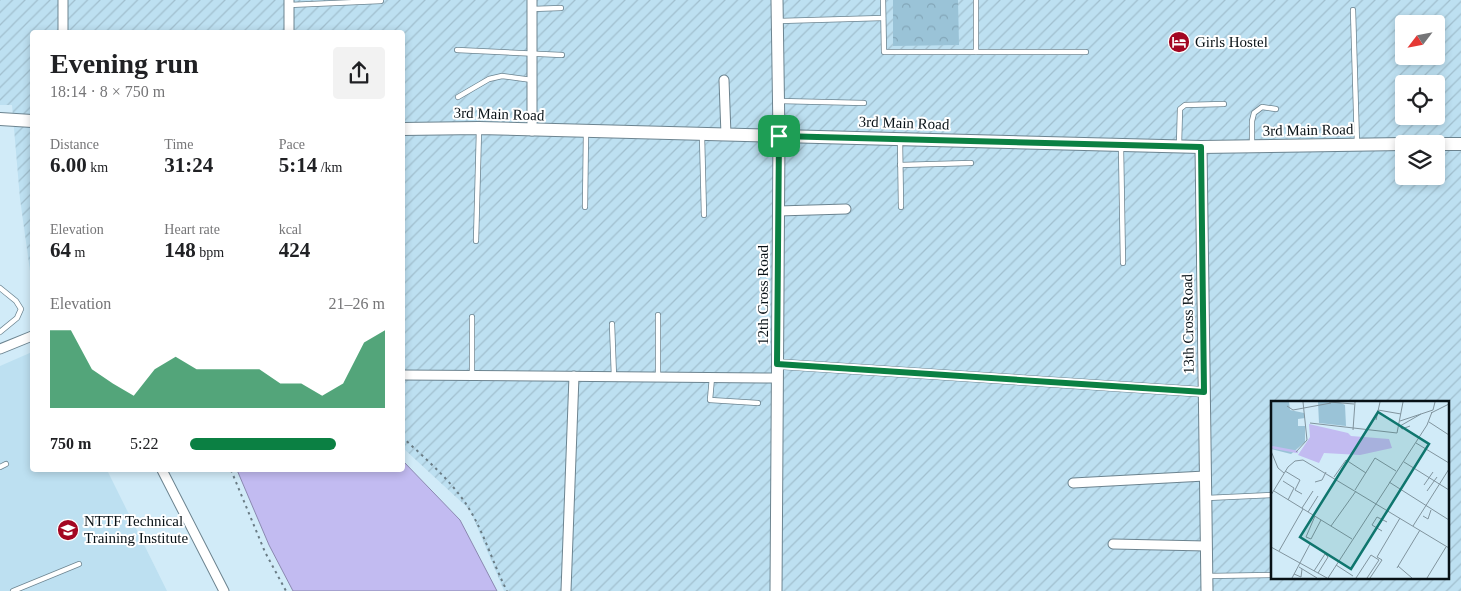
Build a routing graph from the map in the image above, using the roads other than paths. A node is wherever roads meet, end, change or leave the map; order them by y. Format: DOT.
graph roads {
  1 [pos="63,0"];
  2 [pos="778,0"];
  3 [pos="883,0"];
  4 [pos="976,0"];
  5 [pos="289,2"];
  6 [pos="381,2"];
  7 [pos="532,5"];
  8 [pos="561,8"];
  9 [pos="1354,10"];
  10 [pos="883,18"];
  11 [pos="778,21"];
  12 [pos="63,30"];
  13 [pos="288,30"];
  14 [pos="457,50"];
  15 [pos="976,52"];
  16 [pos="1086,52"];
  17 [pos="532,53"];
  18 [pos="562,55"];
  19 [pos="532,80"];
  20 [pos="724,80"];
  21 [pos="458,96"];
  22 [pos="778,101"];
  23 [pos="864,103"];
  24 [pos="1224,104"];
  25 [pos="1276,109"];
  26 [pos="0,119"];
  27 [pos="30,121"];
  28 [pos="478,128"];
  29 [pos="405,129"];
  30 [pos="532,131"];
  31 [pos="586,132"];
  32 [pos="702,134"];
  33 [pos="726,135"];
  34 [pos="779,136"];
  35 [pos="900,139"];
  36 [pos="1395,144"];
  37 [pos="1445,144"];
  38 [pos="1461,144"];
  39 [pos="1121,145"];
  40 [pos="1357,145"];
  41 [pos="1179,147"];
  42 [pos="1201,147"];
  43 [pos="1252,147"];
  44 [pos="971,163"];
  45 [pos="900,165"];
  46 [pos="585,207"];
  47 [pos="901,207"];
  48 [pos="846,209"];
  49 [pos="778,211"];
  50 [pos="704,215"];
  51 [pos="476,241"];
  52 [pos="1124,263"];
  53 [pos="0,288"];
  54 [pos="658,315"];
  55 [pos="472,317"];
  56 [pos="612,324"];
  57 [pos="0,332"];
  58 [pos="30,337"];
  59 [pos="0,349"];
  60 [pos="777,364"];
  61 [pos="405,375"];
  62 [pos="472,376"];
  63 [pos="574,376"];
  64 [pos="614,377"];
  65 [pos="658,377"];
  66 [pos="712,377"];
  67 [pos="777,378"];
  68 [pos="1204,392"];
  69 [pos="758,403"];
  70 [pos="6,464"];
  71 [pos="0,466"];
  72 [pos="163,472"];
  73 [pos="1205,476"];
  74 [pos="1073,483"];
  75 [pos="1271,495"];
  76 [pos="1205,498"];
  77 [pos="1112,544"];
  78 [pos="1206,546"];
  79 [pos="79,564"];
  80 [pos="1271,575"];
  81 [pos="1207,576"];
  82 [pos="13,591"];
  83 [pos="224,591"];
  84 [pos="566,591"];
  85 [pos="776,591"];
  86 [pos="1207,591"];
  1 -- 12 [label="street"];
  2 -- 11 [label="street, 12th Cross Road"];
  3 -- 10 [label="lane"];
  4 -- 15 [label="lane"];
  5 -- 6 [label="lane"];
  5 -- 13 [label="street"];
  7 -- 8 [label="lane"];
  7 -- 17 [label="street"];
  9 -- 40 [label="lane"];
  10 -- 11 [label="lane"];
  10 -- 15 [label="lane"];
  11 -- 22 [label="street, 12th Cross Road"];
  14 -- 17 [label="lane"];
  15 -- 16 [label="lane"];
  17 -- 18 [label="lane"];
  17 -- 19 [label="street"];
  19 -- 21 [label="lane"];
  19 -- 30 [label="street"];
  20 -- 33 [label="street"];
  22 -- 23 [label="lane"];
  22 -- 34 [label="street, 12th Cross Road"];
  24 -- 41 [label="lane"];
  25 -- 43 [label="lane"];
  26 -- 27 [label="main road"];
  28 -- 29 [label="main road, 3rd Main Road"];
  28 -- 30 [label="main road, 3rd Main Road"];
  28 -- 51 [label="lane"];
  30 -- 31 [label="main road, 3rd Main Road"];
  31 -- 32 [label="main road, 3rd Main Road"];
  31 -- 46 [label="lane"];
  32 -- 33 [label="main road, 3rd Main Road"];
  32 -- 50 [label="lane"];
  33 -- 34 [label="main road, 3rd Main Road"];
  34 -- 35 [label="main road, 3rd Main Road"];
  34 -- 49 [label="street, 12th Cross Road"];
  35 -- 39 [label="main road, 3rd Main Road"];
  35 -- 45 [label="lane"];
  36 -- 40 [label="main road, 3rd Main Road"];
  37 -- 38 [label="main road"];
  39 -- 41 [label="main road, 3rd Main Road"];
  39 -- 52 [label="lane"];
  40 -- 43 [label="main road, 3rd Main Road"];
  41 -- 42 [label="main road, 3rd Main Road"];
  42 -- 43 [label="main road, 3rd Main Road"];
  42 -- 68 [label="street, 13th Cross Road"];
  44 -- 45 [label="lane"];
  45 -- 47 [label="lane"];
  48 -- 49 [label="street"];
  49 -- 60 [label="street, 12th Cross Road"];
  53 -- 57 [label="lane"];
  54 -- 65 [label="lane"];
  55 -- 62 [label="lane"];
  56 -- 64 [label="lane"];
  58 -- 59 [label="street"];
  60 -- 67 [label="street, 12th Cross Road"];
  60 -- 68 [label="street"];
  61 -- 62 [label="street"];
  62 -- 63 [label="street"];
  63 -- 64 [label="street"];
  63 -- 84 [label="street"];
  64 -- 65 [label="street"];
  65 -- 66 [label="street"];
  66 -- 67 [label="street"];
  66 -- 69 [label="lane"];
  67 -- 85 [label="street, 12th Cross Road"];
  68 -- 73 [label="street, 13th Cross Road"];
  70 -- 71 [label="lane"];
  72 -- 83 [label="street"];
  73 -- 74 [label="street"];
  73 -- 76 [label="street, 13th Cross Road"];
  75 -- 76 [label="lane"];
  76 -- 78 [label="street, 13th Cross Road"];
  77 -- 78 [label="street"];
  78 -- 81 [label="street, 13th Cross Road"];
  79 -- 82 [label="lane"];
  80 -- 81 [label="lane"];
  81 -- 86 [label="street, 13th Cross Road"];
}
